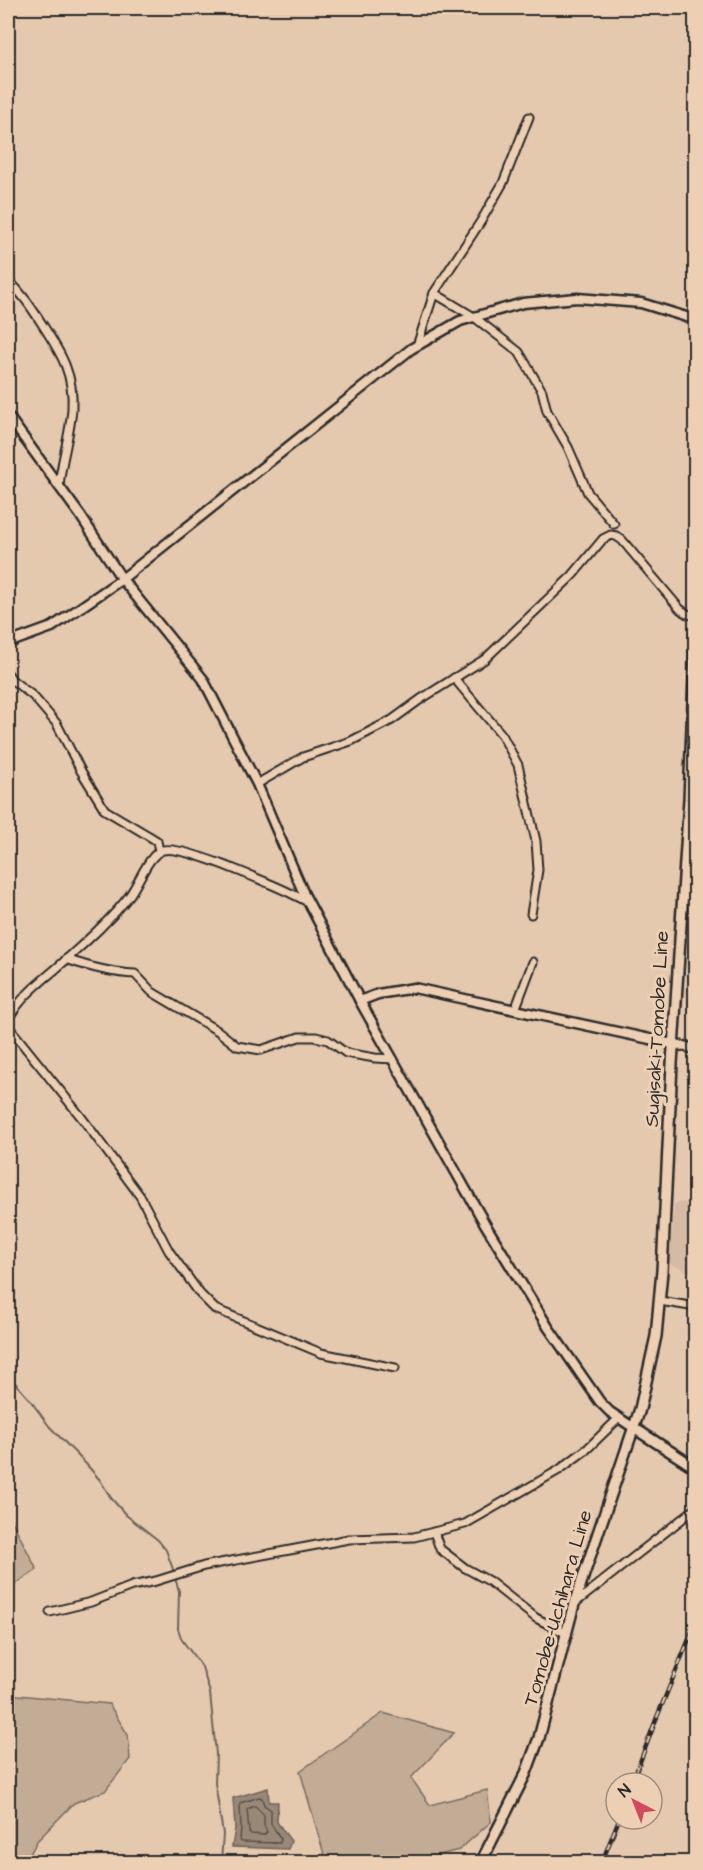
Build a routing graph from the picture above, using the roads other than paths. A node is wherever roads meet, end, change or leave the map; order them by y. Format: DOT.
graph roads {
  1 [pos="528,117"];
  2 [pos="8,280"];
  3 [pos="434,293"];
  4 [pos="474,317"];
  5 [pos="696,320"];
  6 [pos="417,346"];
  7 [pos="8,416"];
  8 [pos="59,488"];
  9 [pos="614,524"];
  10 [pos="122,579"];
  11 [pos="696,616"];
  12 [pos="696,630"];
  13 [pos="8,643"];
  14 [pos="8,674"];
  15 [pos="454,678"];
  16 [pos="257,784"];
  17 [pos="159,851"];
  18 [pos="309,903"];
  19 [pos="531,914"];
  20 [pos="66,959"];
  21 [pos="533,963"];
  22 [pos="360,1001"];
  23 [pos="515,1010"];
  24 [pos="8,1019"];
  25 [pos="8,1026"];
  26 [pos="674,1045"];
  27 [pos="696,1049"];
  28 [pos="393,1059"];
  29 [pos="660,1301"];
  30 [pos="696,1307"];
  31 [pos="395,1368"];
  32 [pos="619,1418"];
  33 [pos="634,1428"];
  34 [pos="696,1468"];
  35 [pos="696,1508"];
  36 [pos="434,1532"];
  37 [pos="574,1604"];
  38 [pos="50,1612"];
  39 [pos="567,1634"];
  40 [pos="481,1863"];
  1 -- 3 [label="street"];
  2 -- 8 [label="street"];
  3 -- 4 [label="street"];
  3 -- 6 [label="street"];
  4 -- 5 [label="street"];
  4 -- 6 [label="street"];
  4 -- 9 [label="street"];
  6 -- 10 [label="street"];
  7 -- 8 [label="street"];
  8 -- 10 [label="street"];
  10 -- 13 [label="street"];
  10 -- 16 [label="street"];
  11 -- 15 [label="street"];
  12 -- 26 [label="main road, Sugisaki-Tomobe Line"];
  14 -- 17 [label="street"];
  15 -- 16 [label="street"];
  15 -- 19 [label="street"];
  16 -- 18 [label="street"];
  17 -- 18 [label="street"];
  17 -- 20 [label="street"];
  18 -- 22 [label="street"];
  20 -- 24 [label="street"];
  20 -- 28 [label="street"];
  21 -- 23 [label="street"];
  22 -- 23 [label="street"];
  22 -- 28 [label="street"];
  23 -- 26 [label="street"];
  25 -- 31 [label="street"];
  26 -- 27 [label="street"];
  26 -- 29 [label="main road, Sugisaki-Tomobe Line"];
  28 -- 32 [label="street"];
  29 -- 30 [label="street"];
  29 -- 33 [label="main road, Sugisaki-Tomobe Line"];
  32 -- 33 [label="street"];
  32 -- 36 [label="street"];
  33 -- 34 [label="main road"];
  33 -- 37 [label="main road, Tomobe-Uchihara Line"];
  35 -- 37 [label="street"];
  36 -- 38 [label="street"];
  36 -- 39 [label="street"];
  37 -- 39 [label="main road, Tomobe-Uchihara Line"];
  39 -- 40 [label="main road, Tomobe-Uchihara Line"];
}
